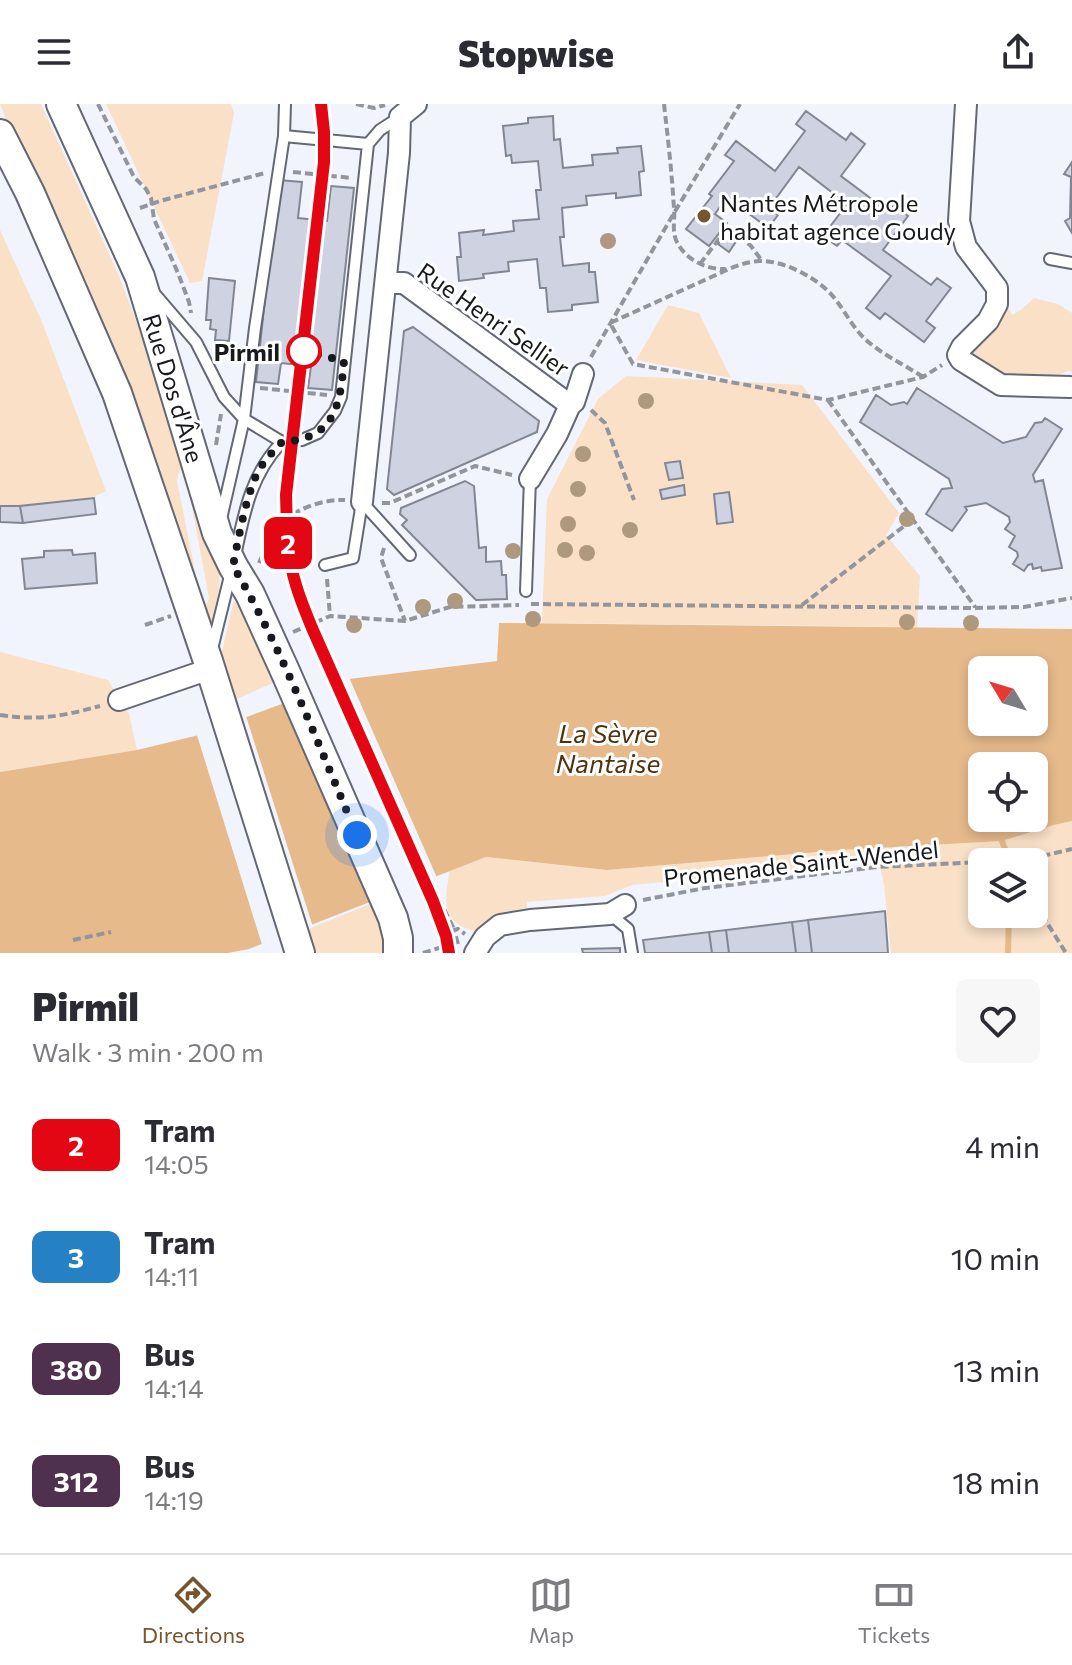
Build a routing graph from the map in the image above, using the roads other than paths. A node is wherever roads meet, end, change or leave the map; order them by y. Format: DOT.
graph roads {
  1 [pos="61,104"];
  2 [pos="285,104"];
  3 [pos="966,104"];
  4 [pos="401,108"];
  5 [pos="0,134"];
  6 [pos="284,136"];
  7 [pos="368,144"];
  8 [pos="1050,259"];
  9 [pos="1072,263"];
  10 [pos="140,277"];
  11 [pos="386,283"];
  12 [pos="583,374"];
  13 [pos="1070,387"];
  14 [pos="572,404"];
  15 [pos="244,419"];
  16 [pos="282,442"];
  17 [pos="530,479"];
  18 [pos="362,502"];
  19 [pos="217,533"];
  20 [pos="410,555"];
  21 [pos="325,565"];
  22 [pos="233,566"];
  23 [pos="526,591"];
  24 [pos="209,665"];
  25 [pos="119,700"];
  26 [pos="618,910"];
  27 [pos="299,950"];
  28 [pos="418,953"];
  29 [pos="475,953"];
  30 [pos="632,953"];
  1 -- 10 [label="main road, Rue Dos d'Âne"];
  2 -- 6 [label="lane"];
  3 -- 13 [label="street"];
  4 -- 7 [label="lane"];
  4 -- 11 [label="street"];
  5 -- 24 [label="main road"];
  6 -- 7 [label="lane"];
  6 -- 15 [label="lane"];
  7 -- 16 [label="lane"];
  8 -- 9 [label="lane"];
  10 -- 15 [label="lane"];
  10 -- 19 [label="main road, Rue Dos d'Âne"];
  11 -- 14 [label="street, Rue Henri Sellier"];
  11 -- 18 [label="street"];
  12 -- 14 [label="street, Rue Henri Sellier"];
  14 -- 17 [label="street, Rue Henri Sellier"];
  15 -- 16 [label="lane"];
  15 -- 19 [label="lane"];
  16 -- 22 [label="lane"];
  17 -- 23 [label="lane"];
  18 -- 20 [label="lane"];
  18 -- 21 [label="lane"];
  19 -- 22 [label="main road, Rue Dos d'Âne"];
  22 -- 24 [label="lane"];
  22 -- 28 [label="main road, Rue Dos d'Âne"];
  24 -- 25 [label="street"];
  24 -- 27 [label="main road"];
  26 -- 29 [label="street"];
  26 -- 30 [label="lane"];
}
